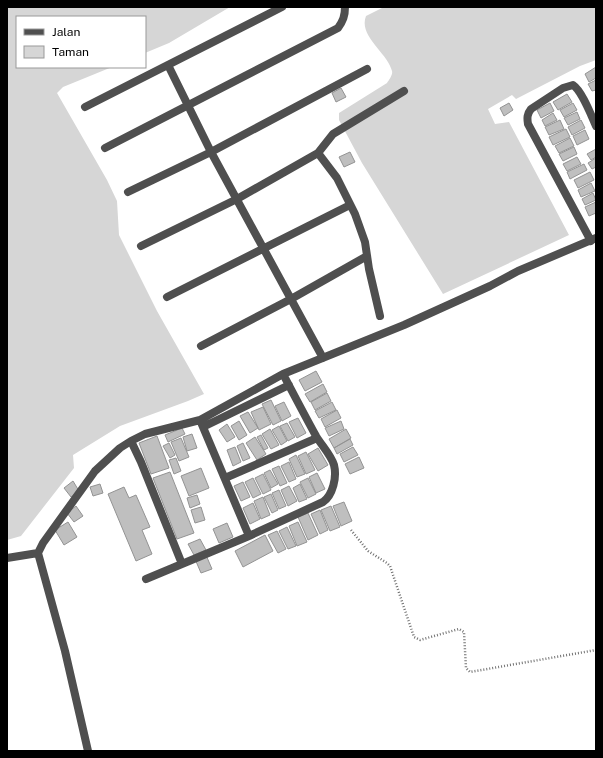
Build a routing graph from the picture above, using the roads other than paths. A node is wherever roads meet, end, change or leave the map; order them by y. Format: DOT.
graph roads {
  1 [pos="282,7"];
  2 [pos="345,7"];
  3 [pos="168,65"];
  4 [pos="367,69"];
  5 [pos="404,91"];
  6 [pos="188,105"];
  7 [pos="85,107"];
  8 [pos="596,126"];
  9 [pos="105,148"];
  10 [pos="211,152"];
  11 [pos="318,153"];
  12 [pos="128,192"];
  13 [pos="237,199"];
  14 [pos="350,205"];
  15 [pos="594,239"];
  16 [pos="141,246"];
  17 [pos="263,248"];
  18 [pos="367,256"];
  19 [pos="167,297"];
  20 [pos="291,299"];
  21 [pos="380,316"];
  22 [pos="201,346"];
  23 [pos="323,358"];
  24 [pos="283,374"];
  25 [pos="289,385"];
  26 [pos="201,423"];
  27 [pos="317,438"];
  28 [pos="131,440"];
  29 [pos="226,478"];
  30 [pos="249,536"];
  31 [pos="38,553"];
  32 [pos="7,558"];
  33 [pos="182,564"];
  34 [pos="146,579"];
  35 [pos="88,751"];
  1 -- 3 [label="street"];
  2 -- 6 [label="street"];
  3 -- 6 [label="street"];
  3 -- 7 [label="street"];
  4 -- 10 [label="street"];
  5 -- 11 [label="street"];
  6 -- 9 [label="street"];
  6 -- 10 [label="street"];
  8 -- 15 [label="street"];
  10 -- 12 [label="street"];
  10 -- 13 [label="street"];
  11 -- 13 [label="street"];
  11 -- 14 [label="street"];
  13 -- 16 [label="street"];
  13 -- 17 [label="street"];
  14 -- 17 [label="street"];
  14 -- 18 [label="street"];
  15 -- 23 [label="street"];
  17 -- 19 [label="street"];
  17 -- 20 [label="street"];
  18 -- 20 [label="street"];
  18 -- 21 [label="street"];
  20 -- 22 [label="street"];
  20 -- 23 [label="street"];
  23 -- 24 [label="street"];
  24 -- 25 [label="street"];
  24 -- 26 [label="street"];
  25 -- 26 [label="street"];
  25 -- 27 [label="street"];
  26 -- 28 [label="street"];
  26 -- 29 [label="street"];
  27 -- 29 [label="street"];
  27 -- 30 [label="street"];
  28 -- 31 [label="street"];
  28 -- 33 [label="street"];
  29 -- 30 [label="street"];
  30 -- 33 [label="street"];
  31 -- 32 [label="street"];
  31 -- 35 [label="street"];
  33 -- 34 [label="street"];
}
